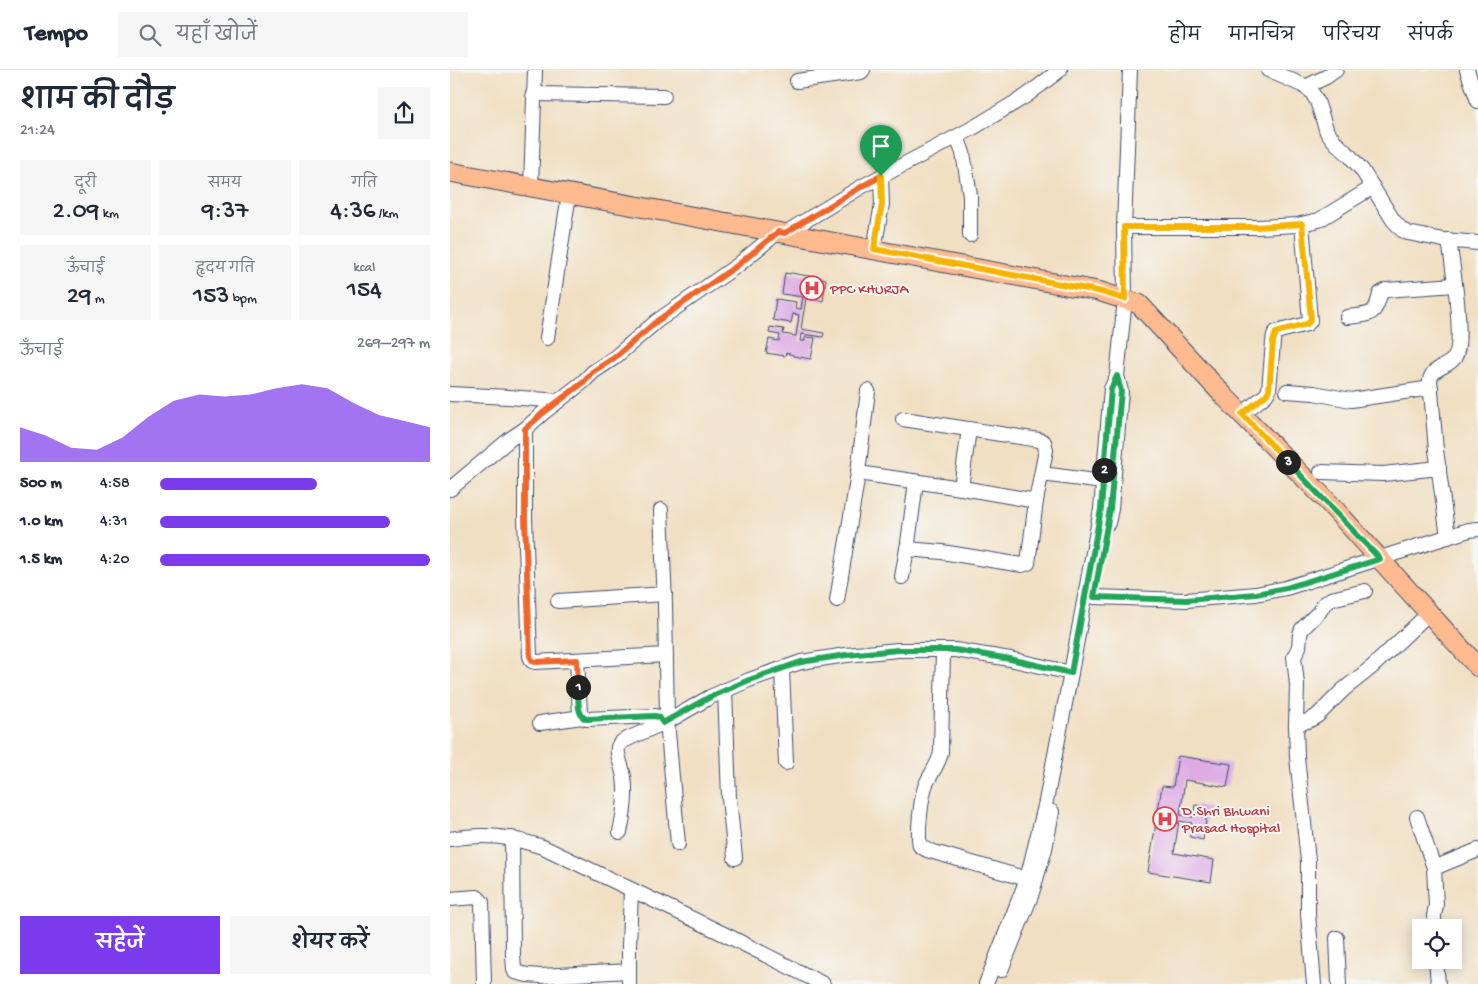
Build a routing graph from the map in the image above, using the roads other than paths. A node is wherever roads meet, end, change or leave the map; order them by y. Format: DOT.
graph roads {
  1 [pos="535,70"];
  2 [pos="863,70"];
  3 [pos="1060,70"];
  4 [pos="1130,70"];
  5 [pos="1268,70"];
  6 [pos="1336,70"];
  7 [pos="1467,70"];
  8 [pos="797,81"];
  9 [pos="1305,87"];
  10 [pos="533,94"];
  11 [pos="664,96"];
  12 [pos="1478,101"];
  13 [pos="957,137"];
  14 [pos="450,172"];
  15 [pos="881,176"];
  16 [pos="531,186"];
  17 [pos="1373,187"];
  18 [pos="569,194"];
  19 [pos="1302,224"];
  20 [pos="1124,227"];
  21 [pos="781,232"];
  22 [pos="970,235"];
  23 [pos="1449,240"];
  24 [pos="1478,243"];
  25 [pos="874,249"];
  26 [pos="1455,285"];
  27 [pos="1125,299"];
  28 [pos="1347,318"];
  29 [pos="547,338"];
  30 [pos="1117,376"];
  31 [pos="1431,388"];
  32 [pos="868,391"];
  33 [pos="1287,391"];
  34 [pos="450,394"];
  35 [pos="559,401"];
  36 [pos="1242,414"];
  37 [pos="903,419"];
  38 [pos="525,429"];
  39 [pos="969,430"];
  40 [pos="1439,468"];
  41 [pos="1321,472"];
  42 [pos="858,473"];
  43 [pos="1042,474"];
  44 [pos="916,482"];
  45 [pos="1103,482"];
  46 [pos="961,488"];
  47 [pos="450,489"];
  48 [pos="1036,501"];
  49 [pos="661,510"];
  50 [pos="1478,529"];
  51 [pos="1448,537"];
  52 [pos="907,549"];
  53 [pos="1380,559"];
  54 [pos="902,577"];
  55 [pos="1365,591"];
  56 [pos="665,594"];
  57 [pos="1094,597"];
  58 [pos="837,600"];
  59 [pos="558,601"];
  60 [pos="1429,613"];
  61 [pos="943,650"];
  62 [pos="666,655"];
  63 [pos="577,660"];
  64 [pos="1478,667"];
  65 [pos="782,668"];
  66 [pos="1071,673"];
  67 [pos="725,690"];
  68 [pos="582,717"];
  69 [pos="665,722"];
  70 [pos="540,723"];
  71 [pos="1296,725"];
  72 [pos="786,763"];
  73 [pos="1417,817"];
  74 [pos="620,832"];
  75 [pos="512,838"];
  76 [pos="450,839"];
  77 [pos="678,844"];
  78 [pos="1478,850"];
  79 [pos="735,858"];
  80 [pos="1434,868"];
  81 [pos="1027,879"];
  82 [pos="631,890"];
  83 [pos="450,899"];
  84 [pos="1434,919"];
  85 [pos="1337,938"];
  86 [pos="1437,969"];
  87 [pos="629,977"];
  88 [pos="484,984"];
  89 [pos="823,984"];
  90 [pos="986,984"];
  91 [pos="995,984"];
  92 [pos="1314,984"];
  93 [pos="1340,984"];
  94 [pos="1438,984"];
  1 -- 10 [label="street"];
  2 -- 8 [label="street"];
  3 -- 13 [label="street"];
  4 -- 20 [label="street"];
  5 -- 9 [label="street"];
  6 -- 9 [label="street"];
  7 -- 12 [label="street"];
  9 -- 17 [label="street"];
  10 -- 11 [label="street"];
  10 -- 16 [label="street"];
  13 -- 15 [label="street"];
  13 -- 22 [label="street"];
  14 -- 16 [label="main road"];
  15 -- 21 [label="street"];
  15 -- 25 [label="street"];
  16 -- 18 [label="main road"];
  17 -- 19 [label="street"];
  17 -- 23 [label="street"];
  18 -- 21 [label="main road"];
  18 -- 29 [label="street"];
  19 -- 20 [label="street"];
  19 -- 36 [label="street"];
  20 -- 27 [label="street"];
  21 -- 25 [label="main road"];
  21 -- 35 [label="street"];
  23 -- 24 [label="street"];
  23 -- 26 [label="street"];
  25 -- 27 [label="main road"];
  26 -- 28 [label="street"];
  26 -- 31 [label="street"];
  27 -- 30 [label="street"];
  27 -- 36 [label="main road"];
  30 -- 45 [label="street"];
  30 -- 57 [label="street"];
  31 -- 33 [label="street"];
  31 -- 40 [label="street"];
  32 -- 42 [label="street"];
  34 -- 35 [label="street"];
  35 -- 38 [label="street"];
  36 -- 53 [label="main road"];
  37 -- 39 [label="street"];
  38 -- 47 [label="street"];
  38 -- 63 [label="street"];
  39 -- 43 [label="street"];
  39 -- 46 [label="street"];
  40 -- 41 [label="street"];
  40 -- 51 [label="street"];
  42 -- 44 [label="street"];
  42 -- 58 [label="street"];
  43 -- 45 [label="street"];
  43 -- 48 [label="street"];
  44 -- 46 [label="street"];
  44 -- 52 [label="street"];
  45 -- 66 [label="street"];
  46 -- 48 [label="street"];
  48 -- 52 [label="street"];
  49 -- 56 [label="street"];
  50 -- 51 [label="street"];
  51 -- 53 [label="street"];
  52 -- 54 [label="street"];
  53 -- 57 [label="street"];
  53 -- 60 [label="main road"];
  55 -- 71 [label="street"];
  56 -- 59 [label="street"];
  56 -- 62 [label="street"];
  57 -- 91 [label="street"];
  60 -- 64 [label="main road"];
  60 -- 71 [label="street"];
  61 -- 65 [label="street"];
  61 -- 66 [label="street"];
  61 -- 81 [label="street"];
  62 -- 63 [label="street"];
  62 -- 69 [label="street"];
  63 -- 68 [label="street"];
  65 -- 67 [label="street"];
  65 -- 72 [label="street"];
  66 -- 81 [label="street"];
  67 -- 69 [label="street"];
  67 -- 79 [label="street"];
  68 -- 69 [label="street"];
  68 -- 70 [label="street"];
  69 -- 74 [label="street"];
  69 -- 77 [label="street"];
  71 -- 92 [label="street"];
  73 -- 80 [label="street"];
  75 -- 76 [label="street"];
  75 -- 82 [label="street"];
  75 -- 87 [label="street"];
  78 -- 80 [label="street"];
  80 -- 84 [label="street"];
  81 -- 90 [label="street"];
  82 -- 87 [label="street"];
  82 -- 89 [label="street"];
  83 -- 88 [label="street"];
  85 -- 93 [label="street"];
  86 -- 94 [label="street"];
}
